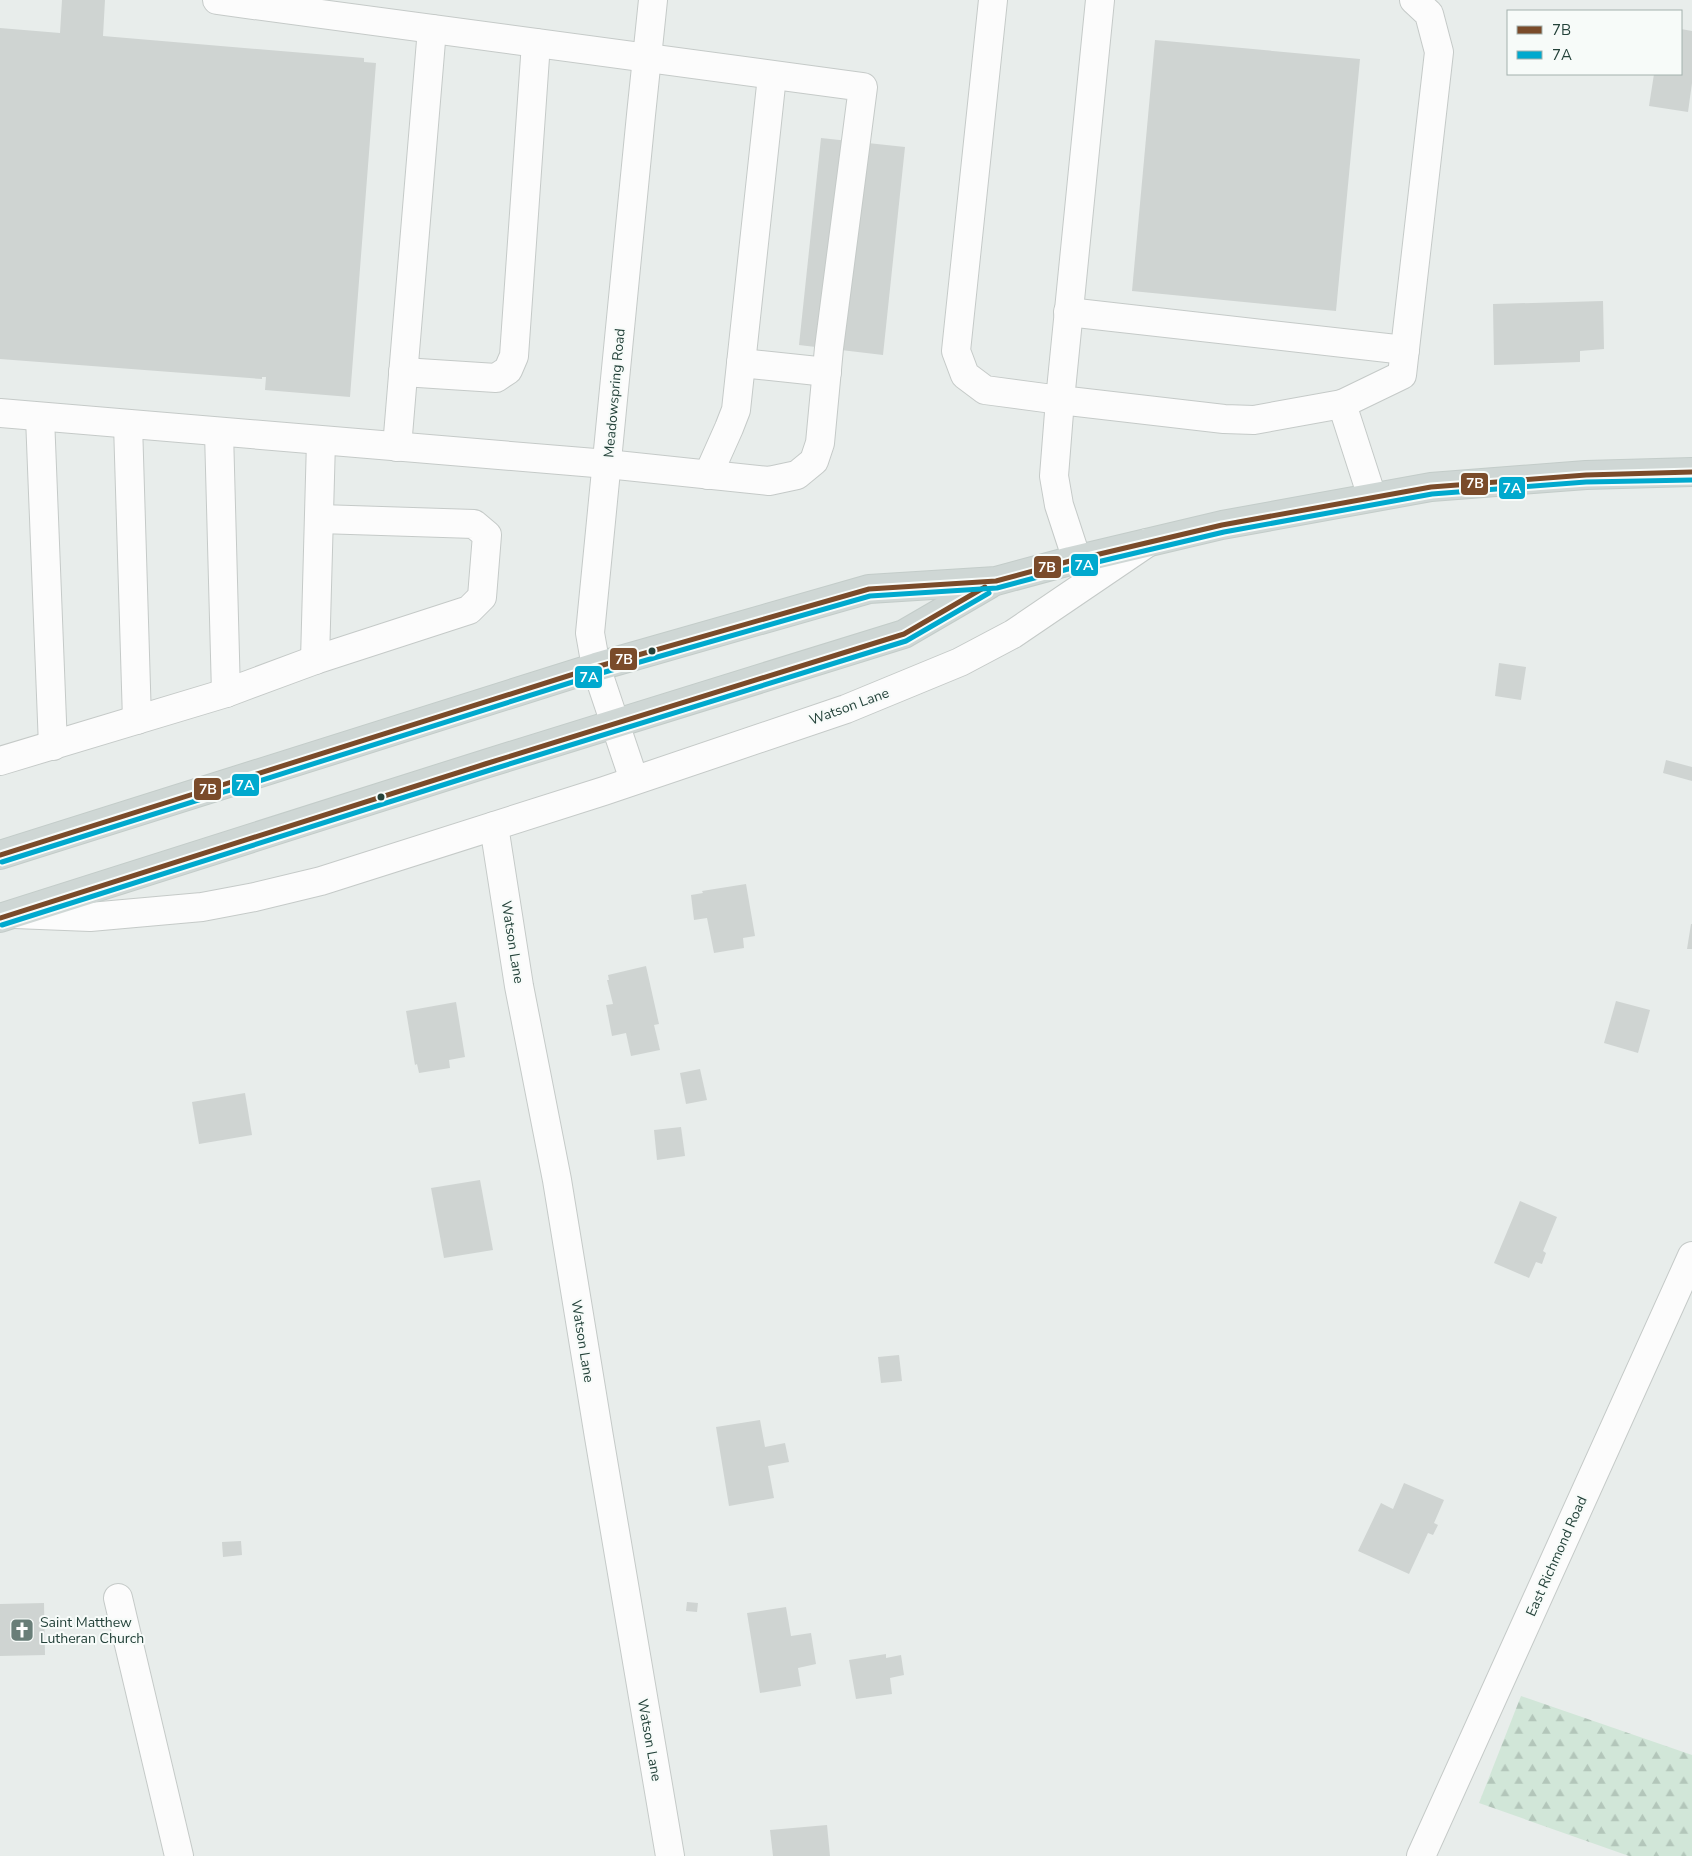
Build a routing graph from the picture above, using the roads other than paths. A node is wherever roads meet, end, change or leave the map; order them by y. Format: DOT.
graph roads {
  1 [pos="217,0"];
  2 [pos="654,0"];
  3 [pos="993,0"];
  4 [pos="1100,0"];
  5 [pos="1414,0"];
  6 [pos="432,29"];
  7 [pos="536,43"];
  8 [pos="647,58"];
  9 [pos="772,76"];
  10 [pos="1068,312"];
  11 [pos="1405,350"];
  12 [pos="741,363"];
  13 [pos="403,372"];
  14 [pos="826,372"];
  15 [pos="1060,400"];
  16 [pos="1342,404"];
  17 [pos="0,413"];
  18 [pos="40,416"];
  19 [pos="128,424"];
  20 [pos="219,432"];
  21 [pos="321,441"];
  22 [pos="397,447"];
  23 [pos="607,464"];
  24 [pos="1692,472"];
  25 [pos="708,475"];
  26 [pos="1372,497"];
  27 [pos="320,520"];
  28 [pos="1150,541"];
  29 [pos="1077,560"];
  30 [pos="996,581"];
  31 [pos="315,660"];
  32 [pos="596,667"];
  33 [pos="226,693"];
  34 [pos="136,720"];
  35 [pos="614,724"];
  36 [pos="52,746"];
  37 [pos="0,761"];
  38 [pos="634,780"];
  39 [pos="494,826"];
  40 [pos="0,855"];
  41 [pos="5,916"];
  42 [pos="1692,1256"];
  43 [pos="118,1598"];
  44 [pos="179,1856"];
  45 [pos="670,1856"];
  46 [pos="1421,1856"];
  1 -- 6 [label="street"];
  2 -- 8 [label="street, Meadowspring Road"];
  3 -- 15 [label="street"];
  4 -- 10 [label="street"];
  5 -- 11 [label="street"];
  6 -- 7 [label="street"];
  6 -- 13 [label="street"];
  7 -- 8 [label="street"];
  7 -- 13 [label="street"];
  8 -- 9 [label="street"];
  8 -- 23 [label="street, Meadowspring Road"];
  9 -- 12 [label="street"];
  9 -- 14 [label="street"];
  10 -- 11 [label="street"];
  10 -- 15 [label="street"];
  11 -- 16 [label="street"];
  12 -- 14 [label="street"];
  12 -- 25 [label="street"];
  13 -- 22 [label="street"];
  14 -- 25 [label="street"];
  15 -- 16 [label="street"];
  15 -- 29 [label="street"];
  16 -- 26 [label="street"];
  17 -- 18 [label="street"];
  18 -- 19 [label="street"];
  18 -- 36 [label="street"];
  19 -- 20 [label="street"];
  19 -- 34 [label="street"];
  20 -- 21 [label="street"];
  20 -- 33 [label="street"];
  21 -- 22 [label="street"];
  21 -- 27 [label="street"];
  22 -- 23 [label="street"];
  23 -- 25 [label="street"];
  23 -- 32 [label="street, Meadowspring Road"];
  24 -- 26 [label="main road"];
  26 -- 28 [label="main road"];
  27 -- 31 [label="street"];
  27 -- 31 [label="street"];
  28 -- 29 [label="main road"];
  28 -- 38 [label="street, Watson Lane"];
  29 -- 30 [label="main road"];
  30 -- 32 [label="main road"];
  30 -- 35 [label="main road"];
  31 -- 33 [label="street"];
  32 -- 35 [label="street, Meadowspring Road"];
  32 -- 40 [label="main road"];
  33 -- 34 [label="street"];
  34 -- 36 [label="street"];
  35 -- 38 [label="street, Meadowspring Road"];
  35 -- 41 [label="main road"];
  36 -- 37 [label="street"];
  38 -- 39 [label="street, Watson Lane"];
  39 -- 41 [label="street, Watson Lane"];
  39 -- 45 [label="street, Watson Lane"];
  42 -- 46 [label="street, East Richmond Road"];
  43 -- 44 [label="street"];
}
